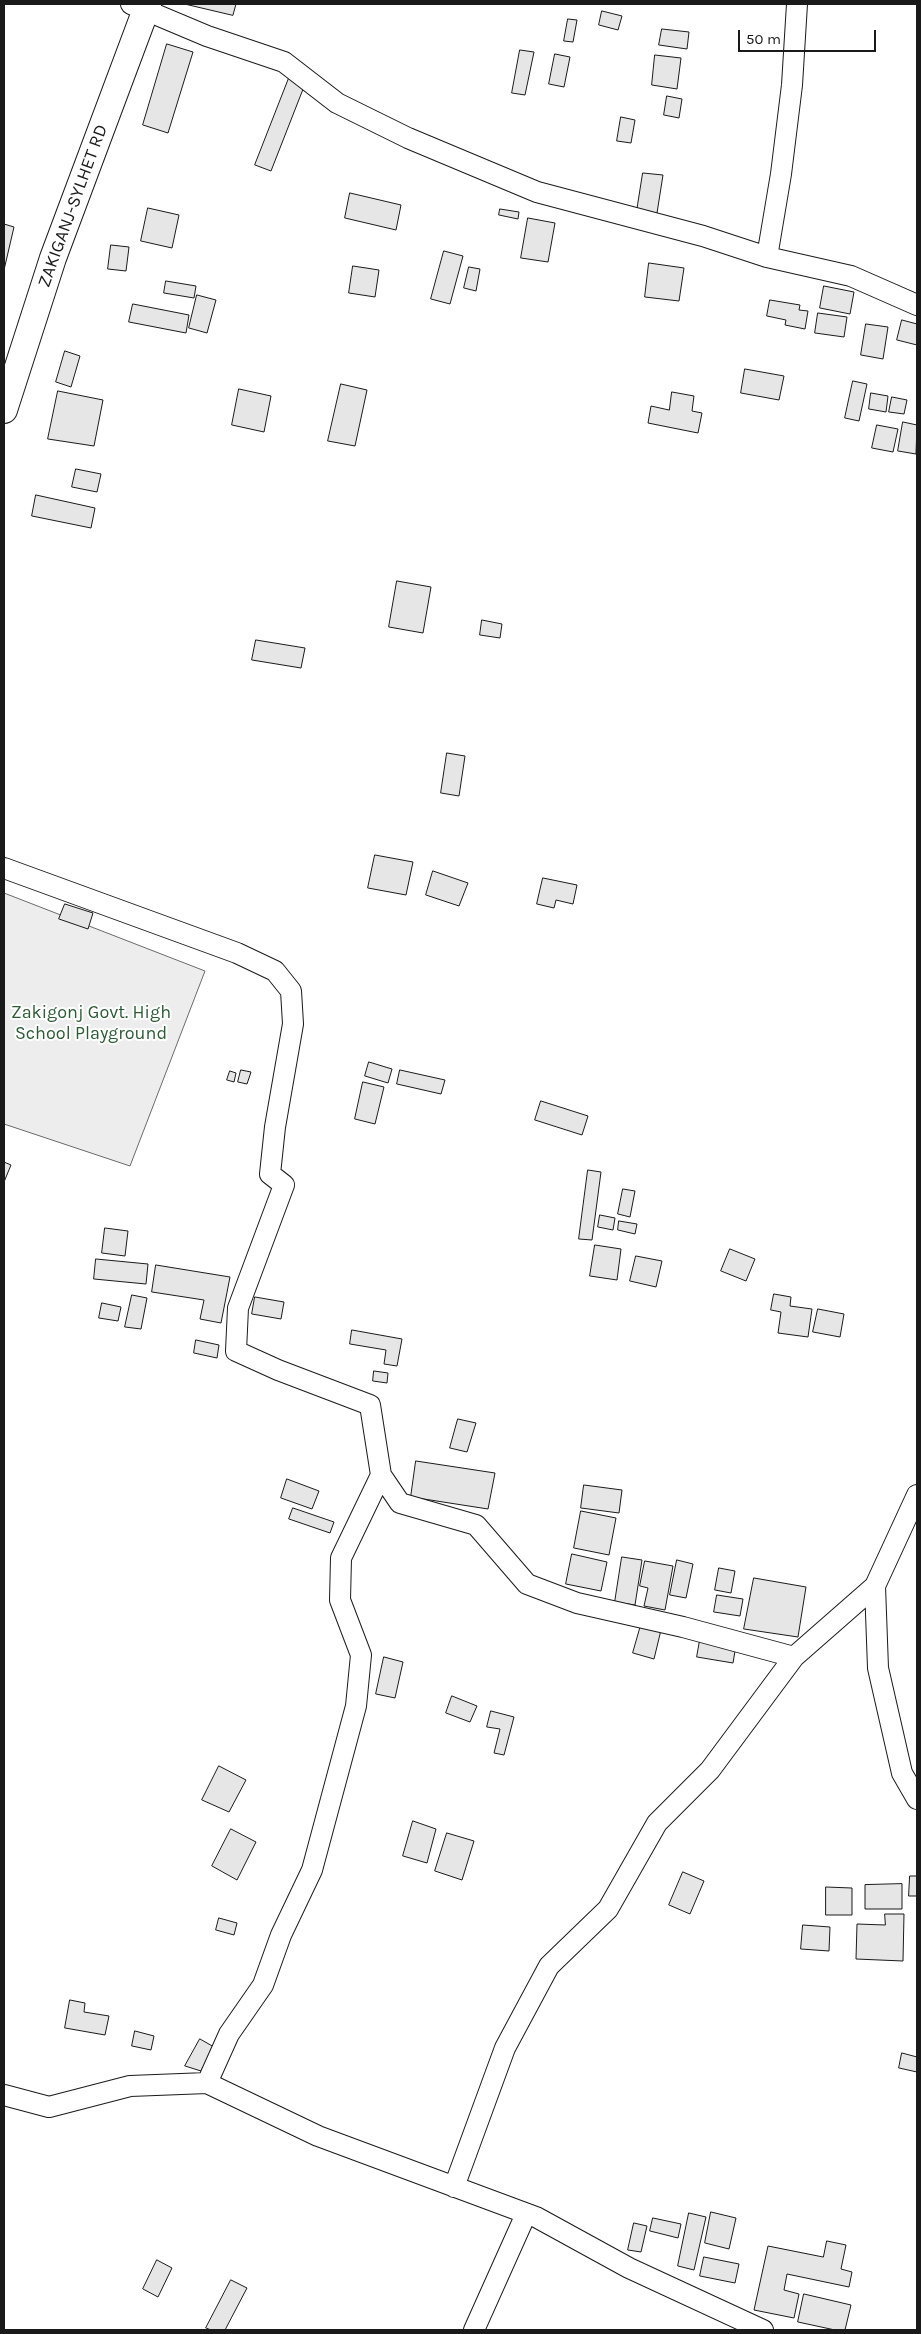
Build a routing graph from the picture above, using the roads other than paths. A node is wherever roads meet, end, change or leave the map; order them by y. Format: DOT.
graph roads {
  1 [pos="797,4"];
  2 [pos="142,5"];
  3 [pos="767,257"];
  4 [pos="917,305"];
  5 [pos="4,410"];
  6 [pos="4,868"];
  7 [pos="381,1475"];
  8 [pos="917,1495"];
  9 [pos="875,1586"];
  10 [pos="794,1657"];
  11 [pos="917,1799"];
  12 [pos="207,2083"];
  13 [pos="4,2095"];
  14 [pos="454,2187"];
  15 [pos="526,2214"];
  16 [pos="474,2330"];
  17 [pos="763,2330"];
  1 -- 3 [label="street"];
  2 -- 3 [label="street"];
  2 -- 5 [label="main road, ZAKIGANJ-SYLHET RD"];
  3 -- 4 [label="street"];
  6 -- 7 [label="street"];
  7 -- 10 [label="street"];
  7 -- 12 [label="street"];
  8 -- 9 [label="street"];
  9 -- 10 [label="street"];
  9 -- 11 [label="street"];
  10 -- 14 [label="street"];
  12 -- 13 [label="street"];
  12 -- 14 [label="street"];
  14 -- 15 [label="street"];
  15 -- 16 [label="street"];
  15 -- 17 [label="street"];
}
